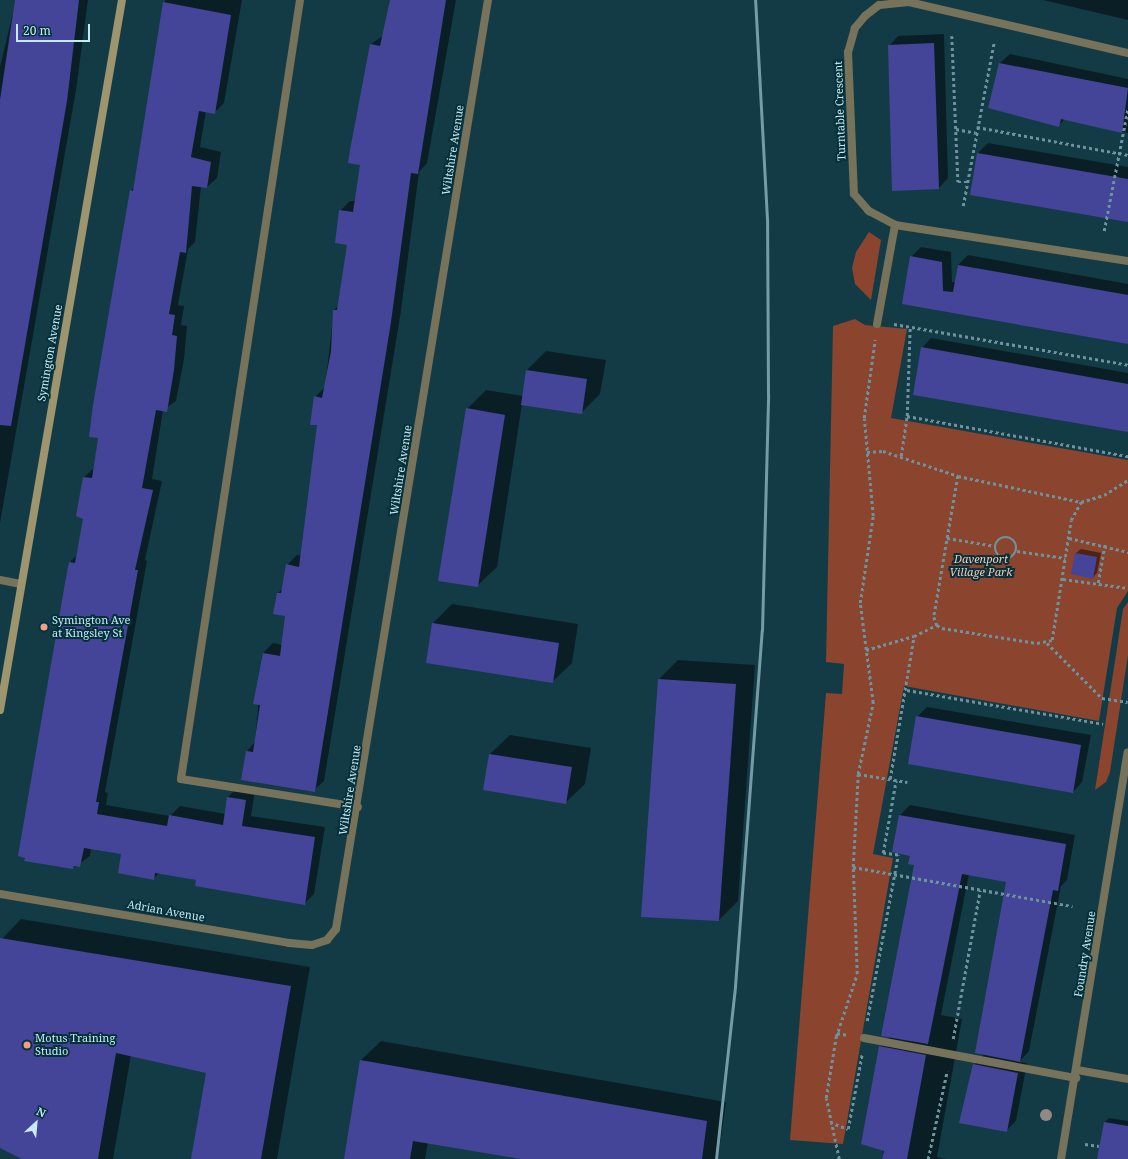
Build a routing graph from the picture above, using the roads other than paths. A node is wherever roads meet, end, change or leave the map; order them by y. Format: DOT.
graph roads {
  1 [pos="122,0"];
  2 [pos="300,0"];
  3 [pos="488,0"];
  4 [pos="1128,52"];
  5 [pos="895,225"];
  6 [pos="1128,261"];
  7 [pos="877,324"];
  8 [pos="0,580"];
  9 [pos="21,584"];
  10 [pos="0,710"];
  11 [pos="1128,752"];
  12 [pos="358,807"];
  13 [pos="0,894"];
  14 [pos="327,940"];
  15 [pos="864,1038"];
  16 [pos="1076,1074"];
  17 [pos="1128,1079"];
  18 [pos="1061,1159"];
  1 -- 9 [label="street, Symington Avenue"];
  2 -- 12 [label="street"];
  3 -- 12 [label="street, Wiltshire Avenue"];
  4 -- 5 [label="street, Turntable Crescent"];
  5 -- 6 [label="street, Turntable Crescent"];
  5 -- 7 [label="street"];
  8 -- 9 [label="street"];
  9 -- 10 [label="street, Symington Avenue"];
  11 -- 16 [label="street, Foundry Avenue"];
  12 -- 14 [label="street, Wiltshire Avenue"];
  13 -- 14 [label="street, Adrian Avenue"];
  15 -- 16 [label="street"];
  16 -- 17 [label="street"];
  16 -- 18 [label="street, Foundry Avenue"];
}
